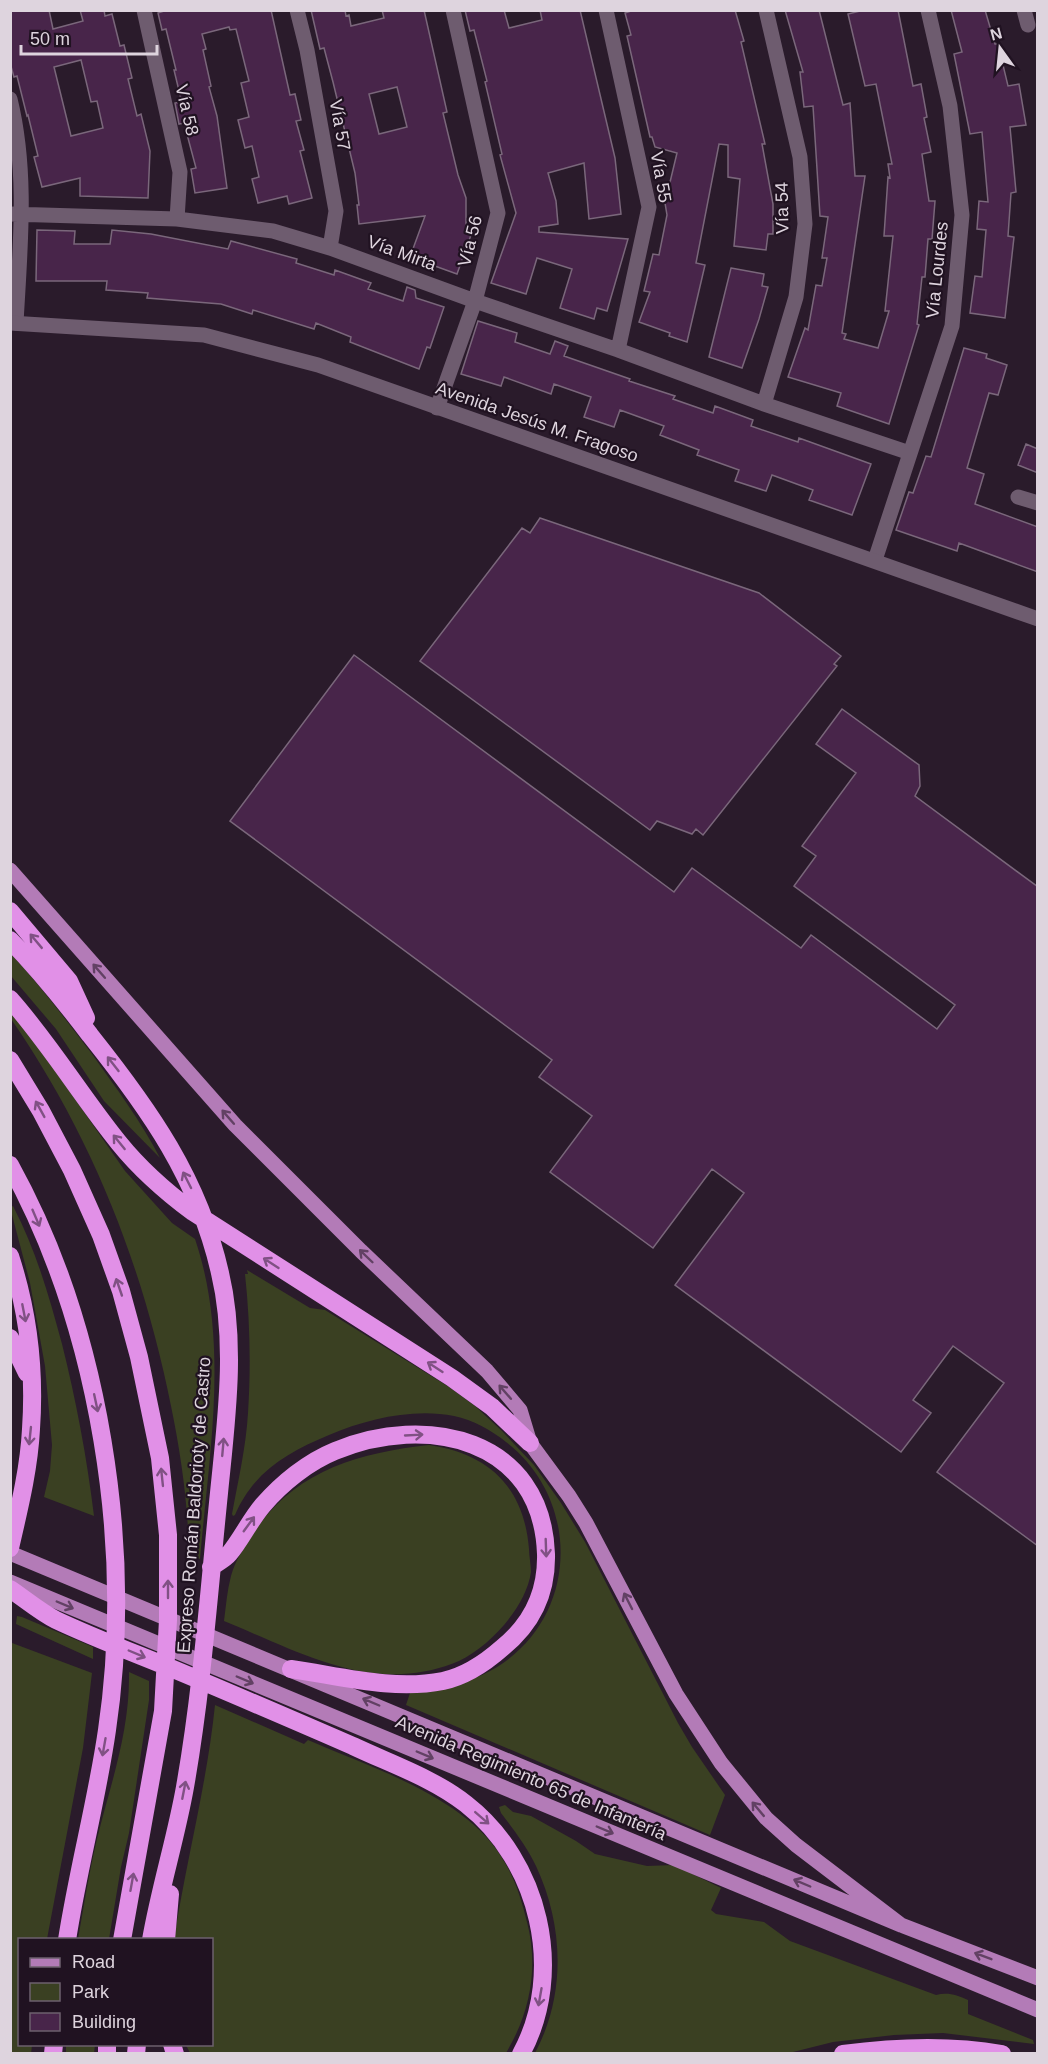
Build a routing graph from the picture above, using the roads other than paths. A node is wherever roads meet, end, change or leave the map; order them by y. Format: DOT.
graph roads {
  1 [pos="144,10"];
  2 [pos="297,10"];
  3 [pos="453,10"];
  4 [pos="606,10"];
  5 [pos="766,10"];
  6 [pos="928,10"];
  7 [pos="10,99"];
  8 [pos="16,214"];
  9 [pos="177,219"];
  10 [pos="330,248"];
  11 [pos="475,301"];
  12 [pos="13,323"];
  13 [pos="618,350"];
  14 [pos="764,404"];
  15 [pos="437,408"];
  16 [pos="910,453"];
  17 [pos="1018,497"];
  18 [pos="1038,503"];
  19 [pos="875,560"];
  20 [pos="1038,619"];
  21 [pos="10,870"];
  22 [pos="10,911"];
  23 [pos="10,940"];
  24 [pos="10,999"];
  25 [pos="98,1044"];
  26 [pos="10,1060"];
  27 [pos="10,1165"];
  28 [pos="10,1256"];
  29 [pos="10,1338"];
  30 [pos="32,1383"];
  31 [pos="530,1443"];
  32 [pos="10,1548"];
  33 [pos="10,1554"];
  34 [pos="212,1568"];
  35 [pos="10,1582"];
  36 [pos="10,1590"];
  37 [pos="291,1669"];
  38 [pos="173,1847"];
  39 [pos="901,1924"];
  40 [pos="67,1938"];
  41 [pos="122,1938"];
  42 [pos="151,1938"];
  43 [pos="166,1938"];
  44 [pos="1038,1978"];
  45 [pos="1038,2010"];
  46 [pos="521,2054"];
  47 [pos="843,2054"];
  48 [pos="1002,2054"];
  1 -- 9 [label="street, Vía 58"];
  2 -- 10 [label="street, Vía 57"];
  3 -- 11 [label="street, Vía 56"];
  4 -- 13 [label="street, Vía 55"];
  5 -- 14 [label="street, Vía 54"];
  6 -- 16 [label="street, Vía Lourdes"];
  7 -- 8 [label="street"];
  8 -- 9 [label="street, Vía Mirta"];
  8 -- 12 [label="street"];
  9 -- 10 [label="street, Vía Mirta"];
  10 -- 11 [label="street, Vía Mirta"];
  11 -- 13 [label="street, Vía Mirta"];
  11 -- 15 [label="street, Vía 56"];
  12 -- 15 [label="street, Avenida Jesús M. Fragoso"];
  13 -- 14 [label="street, Vía Mirta"];
  14 -- 16 [label="street, Vía Mirta"];
  15 -- 19 [label="street, Avenida Jesús M. Fragoso"];
  16 -- 19 [label="street, Vía Lourdes"];
  17 -- 18 [label="street"];
  19 -- 20 [label="street, Avenida Jesús M. Fragoso"];
  31 -- 21 [label="main road, one-way"];
  25 -- 22 [label="highway, one-way"];
  23 -- 25 [label="highway, Expreso Román Baldorioty de Castro"];
  31 -- 24 [label="highway, one-way"];
  34 -- 25 [label="highway, Expreso Román Baldorioty de Castro, one-way"];
  41 -- 26 [label="highway, one-way"];
  27 -- 40 [label="highway, one-way"];
  28 -- 30 [label="highway, one-way"];
  29 -- 30 [label="highway"];
  30 -- 32 [label="highway, one-way"];
  39 -- 31 [label="main road, one-way"];
  33 -- 37 [label="main road, Avenida Regimiento 65 de Infantería"];
  34 -- 37 [label="highway, one-way"];
  38 -- 34 [label="highway, Expreso Román Baldorioty de Castro, one-way"];
  35 -- 45 [label="main road, Avenida Regimiento 65 de Infantería, one-way"];
  36 -- 46 [label="highway, one-way"];
  39 -- 37 [label="main road, Avenida Regimiento 65 de Infantería, one-way"];
  38 -- 42 [label="highway"];
  38 -- 43 [label="highway"];
  44 -- 39 [label="main road, Avenida Regimiento 65 de Infantería, one-way"];
  47 -- 48 [label="highway"];
}
